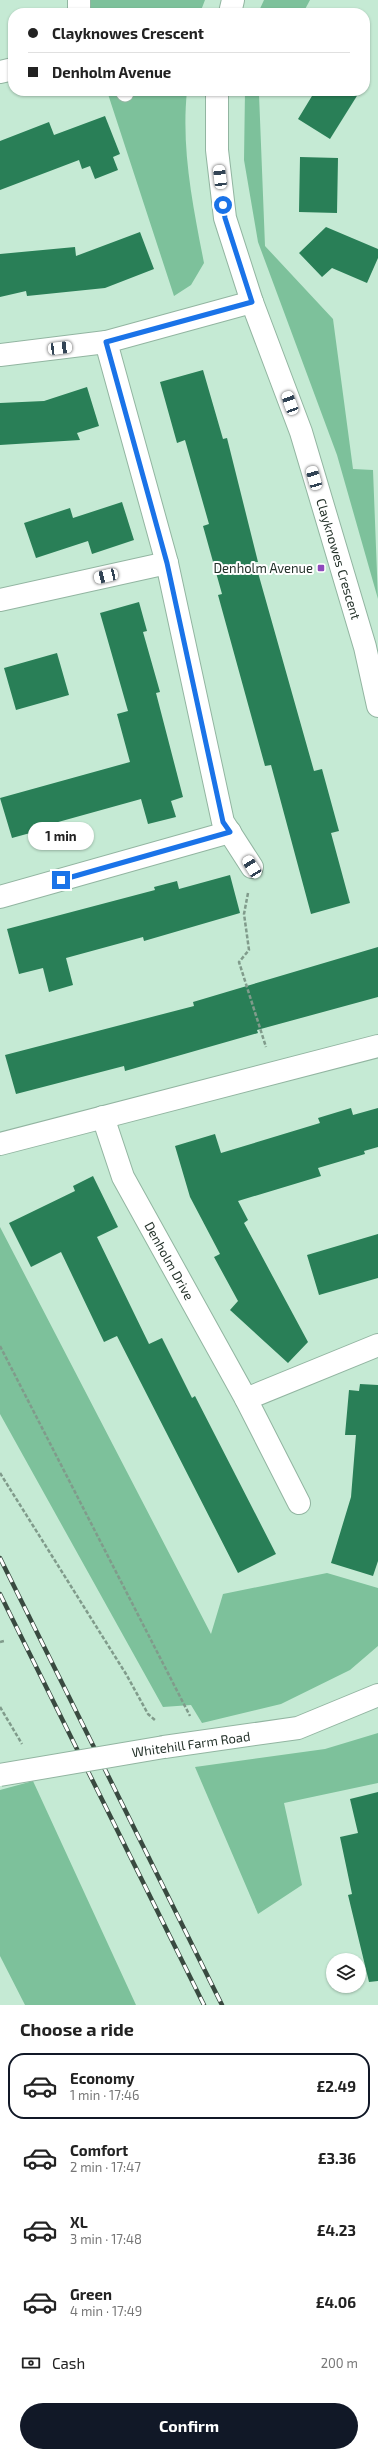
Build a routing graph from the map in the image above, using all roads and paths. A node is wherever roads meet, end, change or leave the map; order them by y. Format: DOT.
graph roads {
  1 [pos="218,96"];
  2 [pos="252,302"];
  3 [pos="106,342"];
  4 [pos="0,355"];
  5 [pos="167,563"];
  6 [pos="0,600"];
  7 [pos="378,706"];
  8 [pos="230,832"];
  9 [pos="252,867"];
  10 [pos="0,897"];
  11 [pos="378,1046"];
  12 [pos="274,1072"];
  13 [pos="103,1117"];
  14 [pos="0,1144"];
  15 [pos="0,1346"];
  16 [pos="378,1346"];
  17 [pos="246,1399"];
  18 [pos="0,1473"];
  19 [pos="299,1503"];
  20 [pos="4,1640"];
  21 [pos="0,1642"];
  22 [pos="378,1695"];
  23 [pos="0,1706"];
  24 [pos="159,1725"];
  25 [pos="199,1743"];
  26 [pos="35,1768"];
  27 [pos="0,1775"];
  1 -- 2 [label="street, Clayknowes Crescent"];
  2 -- 3 [label="street"];
  2 -- 7 [label="street, Clayknowes Crescent"];
  3 -- 4 [label="street"];
  3 -- 5 [label="street"];
  5 -- 6 [label="street"];
  5 -- 8 [label="street"];
  8 -- 9 [label="street"];
  8 -- 10 [label="street"];
  9 -- 12 [label="path"];
  11 -- 12 [label="street"];
  12 -- 13 [label="street"];
  13 -- 14 [label="street"];
  13 -- 17 [label="street, Denholm Drive"];
  15 -- 25 [label="path"];
  16 -- 17 [label="street"];
  17 -- 19 [label="street, Denholm Drive"];
  18 -- 24 [label="path"];
  20 -- 21 [label="path"];
  22 -- 25 [label="street, Whitehill Farm Road"];
  23 -- 26 [label="path"];
  25 -- 26 [label="street, Whitehill Farm Road, bridge"];
  26 -- 27 [label="street, Whitehill Farm Road, bridge"];
}
